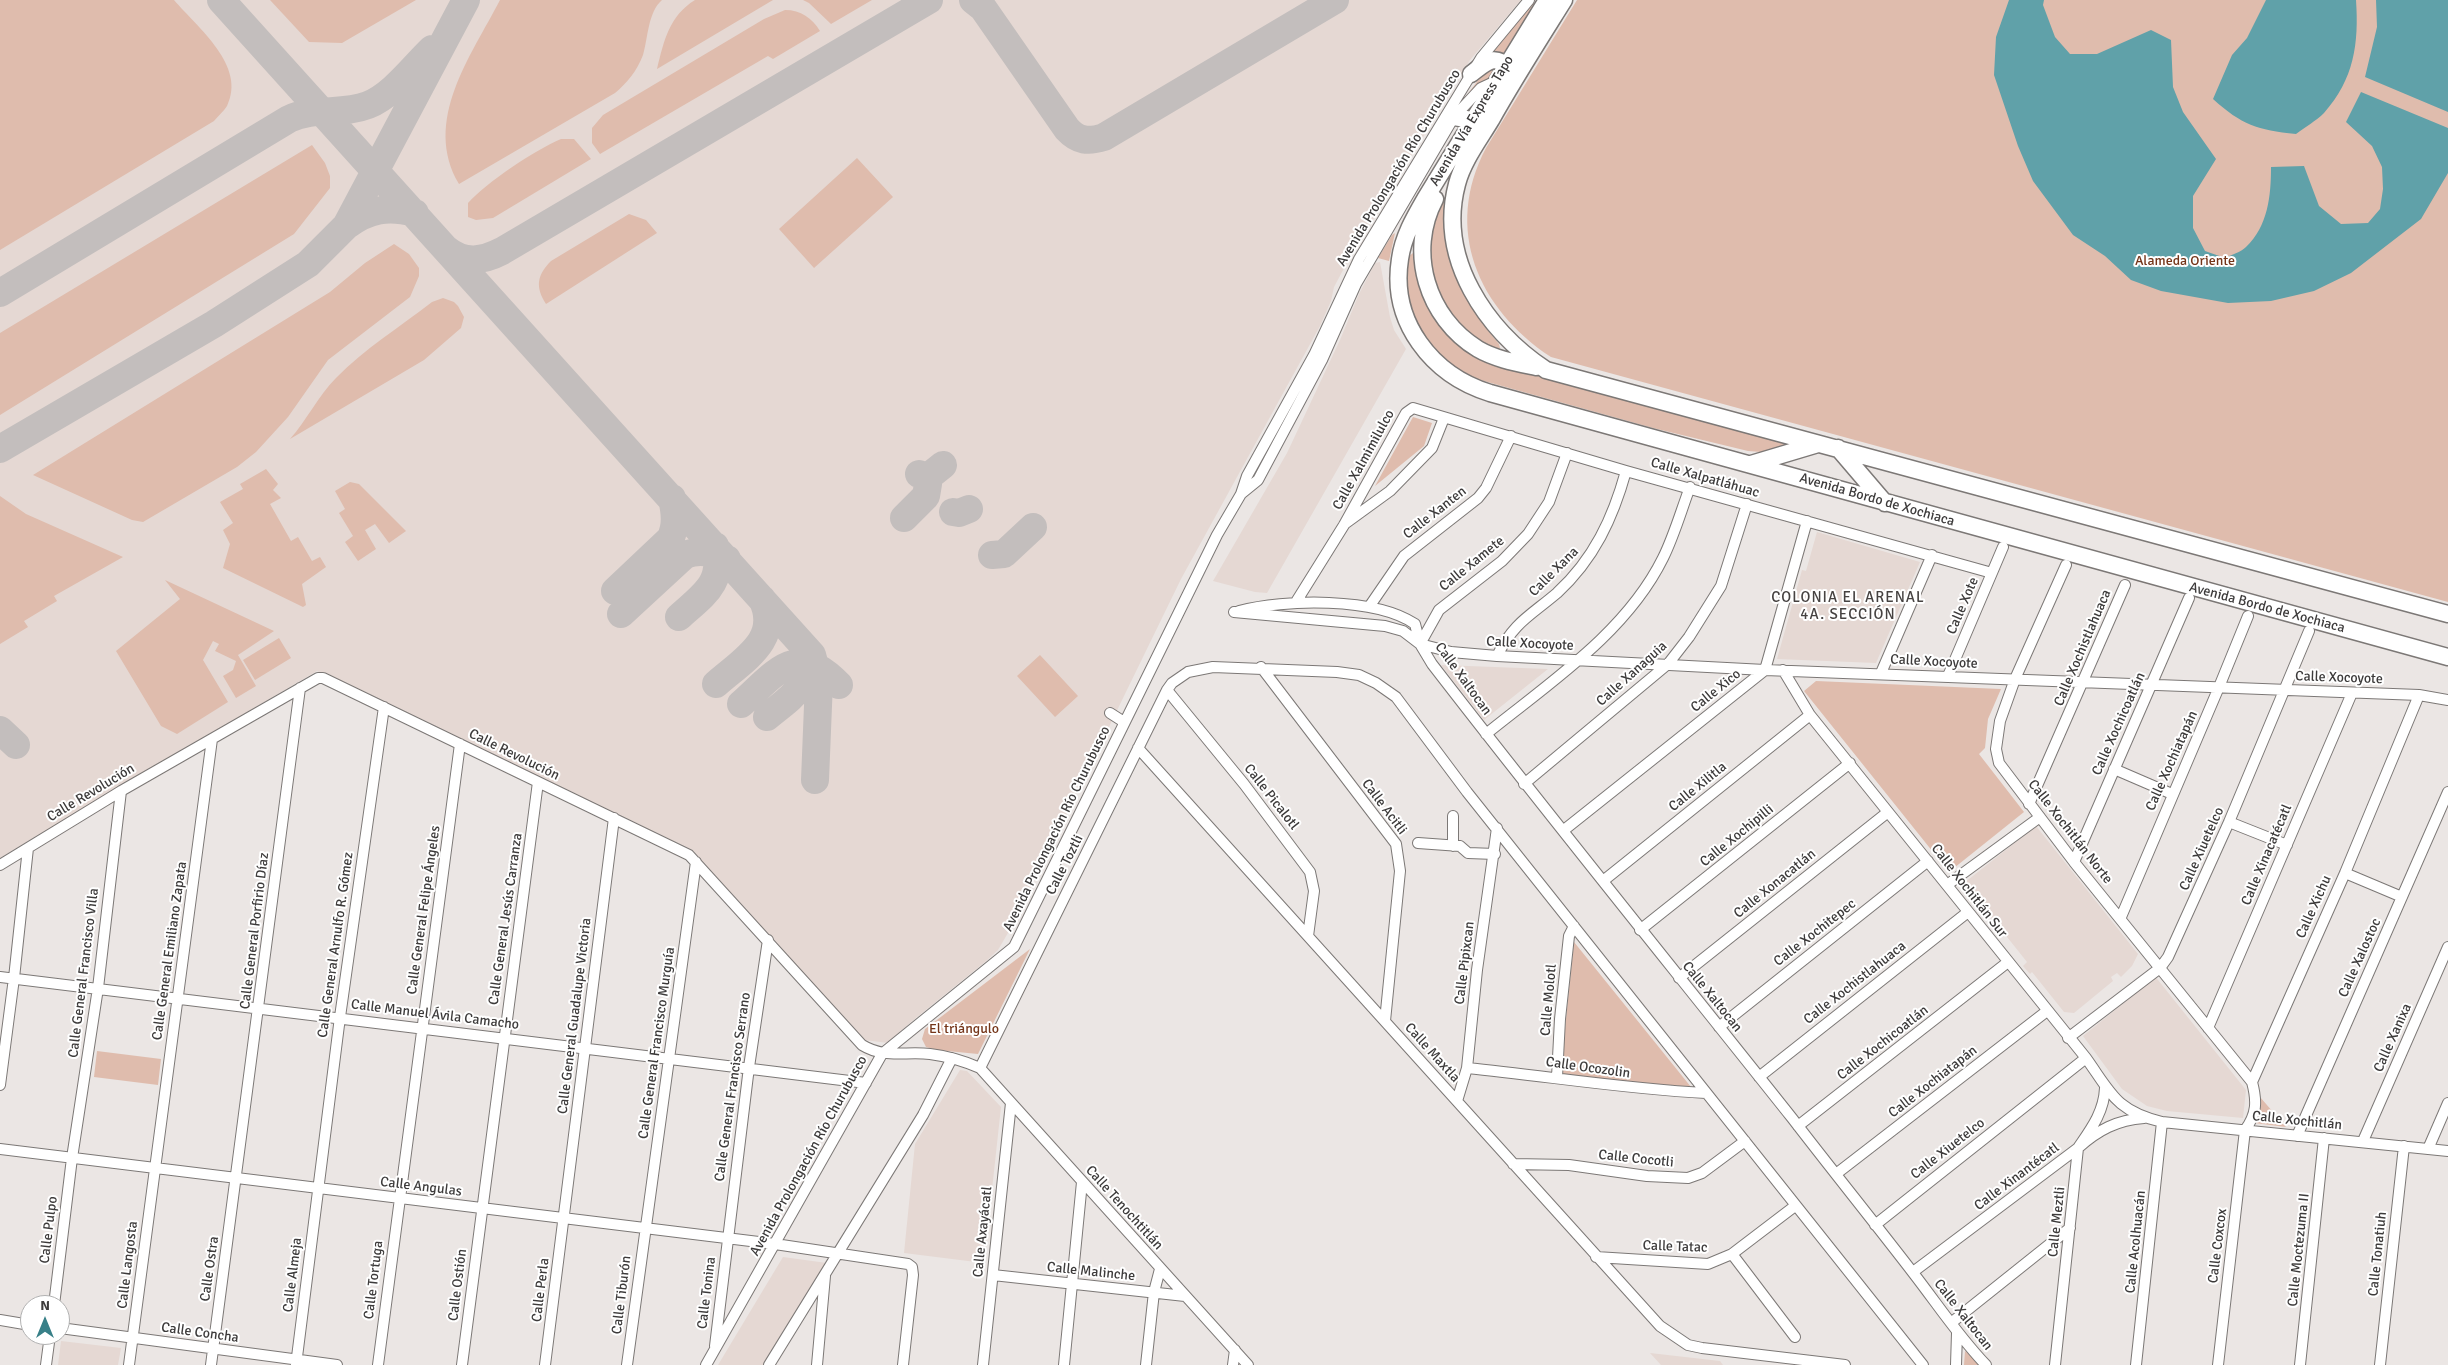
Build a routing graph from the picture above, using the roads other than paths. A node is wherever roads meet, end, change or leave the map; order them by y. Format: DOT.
graph roads {
  1 [pos="1529,0"];
  2 [pos="1547,0"];
  3 [pos="1564,0"];
  4 [pos="1513,68"];
  5 [pos="1471,74"];
  6 [pos="1503,85"];
  7 [pos="1454,117"];
  8 [pos="1469,126"];
  9 [pos="1464,165"];
  10 [pos="1403,246"];
  11 [pos="1422,248"];
  12 [pos="1546,370"];
  13 [pos="1410,409"];
  14 [pos="1444,418"];
  15 [pos="1511,436"];
  16 [pos="1818,444"];
  17 [pos="1838,448"];
  18 [pos="1567,453"];
  19 [pos="1752,464"];
  20 [pos="1626,471"];
  21 [pos="1690,487"];
  22 [pos="1241,494"];
  23 [pos="1886,503"];
  24 [pos="1747,504"];
  25 [pos="1807,521"];
  26 [pos="1344,525"];
  27 [pos="2004,547"];
  28 [pos="1932,555"];
  29 [pos="2066,565"];
  30 [pos="1992,573"];
  31 [pos="2125,585"];
  32 [pos="2189,598"];
  33 [pos="1296,602"];
  34 [pos="1369,607"];
  35 [pos="2448,614"];
  36 [pos="2248,616"];
  37 [pos="2309,631"];
  38 [pos="1420,644"];
  39 [pos="1498,656"];
  40 [pos="2448,657"];
  41 [pos="1578,660"];
  42 [pos="1668,664"];
  43 [pos="1261,667"];
  44 [pos="1765,670"];
  45 [pos="1783,670"];
  46 [pos="1881,673"];
  47 [pos="1948,676"];
  48 [pos="2015,680"];
  49 [pos="2085,680"];
  50 [pos="2152,684"];
  51 [pos="2219,687"];
  52 [pos="300,688"];
  53 [pos="1167,690"];
  54 [pos="2286,690"];
  55 [pos="2352,693"];
  56 [pos="2419,695"];
  57 [pos="2448,700"];
  58 [pos="384,707"];
  59 [pos="1110,713"];
  60 [pos="1810,715"];
  61 [pos="1124,722"];
  62 [pos="1486,734"];
  63 [pos="212,739"];
  64 [pos="460,744"];
  65 [pos="1138,748"];
  66 [pos="1850,763"];
  67 [pos="2114,769"];
  68 [pos="538,782"];
  69 [pos="1524,784"];
  70 [pos="120,791"];
  71 [pos="2448,792"];
  72 [pos="2172,794"];
  73 [pos="2029,804"];
  74 [pos="1888,812"];
  75 [pos="1453,816"];
  76 [pos="2040,817"];
  77 [pos="614,818"];
  78 [pos="2229,822"];
  79 [pos="1498,828"];
  80 [pos="1564,830"];
  81 [pos="1418,843"];
  82 [pos="2287,845"];
  83 [pos="1453,846"];
  84 [pos="28,848"];
  85 [pos="1495,854"];
  86 [pos="1928,861"];
  87 [pos="696,862"];
  88 [pos="2074,862"];
  89 [pos="0,864"];
  90 [pos="2344,873"];
  91 [pos="1603,881"];
  92 [pos="1947,885"];
  93 [pos="2402,897"];
  94 [pos="1968,912"];
  95 [pos="2121,917"];
  96 [pos="1574,926"];
  97 [pos="1640,930"];
  98 [pos="1308,936"];
  99 [pos="768,940"];
  100 [pos="2448,947"];
  101 [pos="2008,962"];
  102 [pos="2160,968"];
  103 [pos="0,976"];
  104 [pos="14,978"];
  105 [pos="1679,978"];
  106 [pos="98,988"];
  107 [pos="179,997"];
  108 [pos="259,1007"];
  109 [pos="2047,1011"];
  110 [pos="340,1017"];
  111 [pos="1385,1021"];
  112 [pos="1719,1027"];
  113 [pos="422,1028"];
  114 [pos="2208,1028"];
  115 [pos="503,1037"];
  116 [pos="2068,1038"];
  117 [pos="585,1047"];
  118 [pos="882,1054"];
  119 [pos="668,1058"];
  120 [pos="952,1058"];
  121 [pos="2086,1058"];
  122 [pos="749,1068"];
  123 [pos="980,1068"];
  124 [pos="1467,1068"];
  125 [pos="1557,1077"];
  126 [pos="1759,1077"];
  127 [pos="2252,1082"];
  128 [pos="866,1083"];
  129 [pos="0,1085"];
  130 [pos="2105,1088"];
  131 [pos="1706,1093"];
  132 [pos="1457,1101"];
  133 [pos="1011,1102"];
  134 [pos="2448,1103"];
  135 [pos="2144,1118"];
  136 [pos="2162,1122"];
  137 [pos="1798,1126"];
  138 [pos="2245,1130"];
  139 [pos="2297,1136"];
  140 [pos="2324,1138"];
  141 [pos="1745,1141"];
  142 [pos="2363,1141"];
  143 [pos="2404,1146"];
  144 [pos="2078,1148"];
  145 [pos="0,1149"];
  146 [pos="2428,1149"];
  147 [pos="2448,1150"];
  148 [pos="72,1158"];
  149 [pos="1513,1164"];
  150 [pos="154,1168"];
  151 [pos="1836,1174"];
  152 [pos="236,1177"];
  153 [pos="1082,1182"];
  154 [pos="318,1188"];
  155 [pos="398,1198"];
  156 [pos="1794,1206"];
  157 [pos="481,1208"];
  158 [pos="564,1218"];
  159 [pos="1875,1225"];
  160 [pos="644,1228"];
  161 [pos="2070,1228"];
  162 [pos="727,1238"];
  163 [pos="775,1244"];
  164 [pos="838,1253"];
  165 [pos="1732,1254"];
  166 [pos="1596,1257"];
  167 [pos="1160,1269"];
  168 [pos="825,1272"];
  169 [pos="1913,1272"];
  170 [pos="993,1275"];
  171 [pos="1073,1283"];
  172 [pos="1154,1292"];
  173 [pos="55,1295"];
  174 [pos="1186,1296"];
  175 [pos="0,1320"];
  176 [pos="20,1323"];
  177 [pos="1951,1323"];
  178 [pos="70,1329"];
  179 [pos="1957,1333"];
  180 [pos="133,1337"];
  181 [pos="1794,1337"];
  182 [pos="49,1345"];
  183 [pos="213,1349"];
  184 [pos="1235,1350"];
  185 [pos="714,1352"];
  186 [pos="296,1362"];
  187 [pos="46,1365"];
  188 [pos="130,1365"];
  189 [pos="211,1365"];
  190 [pos="337,1365"];
  191 [pos="378,1365"];
  192 [pos="462,1365"];
  193 [pos="545,1365"];
  194 [pos="627,1365"];
  195 [pos="706,1365"];
  196 [pos="769,1365"];
  197 [pos="817,1365"];
  198 [pos="903,1365"];
  199 [pos="983,1365"];
  200 [pos="1064,1365"];
  201 [pos="1146,1365"];
  202 [pos="1233,1365"];
  203 [pos="1248,1365"];
  204 [pos="1845,1365"];
  205 [pos="1923,1365"];
  206 [pos="1956,1365"];
  207 [pos="1986,1365"];
  208 [pos="2054,1365"];
  209 [pos="2136,1365"];
  210 [pos="2218,1365"];
  211 [pos="2300,1365"];
  212 [pos="2380,1365"];
  1 -- 5 [label="street, Avenida Prolongación Río Churubusco"];
  2 -- 4 [label="main road, Avenida Vía Express Tapo"];
  3 -- 4 [label="main road, Avenida Vía Express Tapo"];
  4 -- 5 [label="main road"];
  4 -- 6 [label="main road, Avenida Vía Express Tapo"];
  5 -- 22 [label="street, Avenida Prolongación Río Churubusco"];
  6 -- 7 [label="street, Avenida Prolongación Río Churubusco"];
  6 -- 8 [label="main road, Avenida Vía Express Tapo"];
  6 -- 9 [label="main road, Avenida Vía Express Tapo"];
  7 -- 8 [label="main road"];
  7 -- 22 [label="street, Avenida Prolongación Río Churubusco"];
  8 -- 10 [label="main road, Avenida Vía Express Tapo"];
  9 -- 11 [label="main road"];
  9 -- 12 [label="main road"];
  10 -- 11 [label="main road"];
  10 -- 19 [label="main road, Avenida Bordo de Xochiaca"];
  11 -- 12 [label="main road"];
  12 -- 16 [label="main road"];
  13 -- 14 [label="street, Calle Xalpatláhuac"];
  13 -- 26 [label="street, Calle Xalmimilulco"];
  14 -- 15 [label="street, Calle Xalpatláhuac"];
  14 -- 26 [label="street, Calle Xalmimilulco"];
  15 -- 18 [label="street, Calle Xalpatláhuac"];
  15 -- 34 [label="street, Calle Xanten"];
  16 -- 17 [label="main road"];
  16 -- 19 [label="main road"];
  17 -- 23 [label="main road"];
  17 -- 35 [label="main road"];
  18 -- 20 [label="street, Calle Xalpatláhuac"];
  18 -- 38 [label="street, Calle Xamete"];
  19 -- 23 [label="main road, Avenida Bordo de Xochiaca"];
  20 -- 21 [label="street, Calle Xalpatláhuac"];
  20 -- 39 [label="street, Calle Xana"];
  21 -- 24 [label="street, Calle Xalpatláhuac"];
  21 -- 41 [label="street"];
  22 -- 61 [label="street, Avenida Prolongación Río Churubusco"];
  23 -- 40 [label="main road, Avenida Bordo de Xochiaca"];
  24 -- 25 [label="street, Calle Xalpatláhuac"];
  24 -- 42 [label="street, Calle Xanaguia"];
  25 -- 28 [label="street, Calle Xalpatláhuac"];
  25 -- 44 [label="street"];
  26 -- 33 [label="street, Calle Xalmimilulco"];
  27 -- 30 [label="street, Calle Xote"];
  28 -- 30 [label="street, Calle Xalpatláhuac"];
  28 -- 46 [label="street"];
  29 -- 48 [label="street, Calle Xochitlán Norte"];
  30 -- 47 [label="street, Calle Xote"];
  31 -- 49 [label="street, Calle Xochistlahuaca"];
  32 -- 50 [label="street, Calle Xochicoatlán"];
  33 -- 34 [label="street, Calle Xocoyote"];
  33 -- 38 [label="street, Calle Xocoyote"];
  34 -- 38 [label="street, Calle Xocoyote"];
  36 -- 51 [label="street, Calle Xochiatapán"];
  37 -- 54 [label="street, Calle Xiuetelco"];
  38 -- 39 [label="street, Calle Xocoyote"];
  38 -- 62 [label="street, Calle Xaltocan"];
  39 -- 41 [label="street, Calle Xocoyote"];
  41 -- 42 [label="street, Calle Xocoyote"];
  41 -- 62 [label="street"];
  42 -- 44 [label="street, Calle Xocoyote"];
  42 -- 69 [label="street, Calle Xanaguia"];
  43 -- 53 [label="street, Calle Toztli"];
  43 -- 79 [label="street"];
  43 -- 111 [label="street, Calle Acitli"];
  44 -- 45 [label="street, Calle Xocoyote"];
  44 -- 80 [label="street, Calle Xico"];
  45 -- 46 [label="street, Calle Xocoyote"];
  45 -- 60 [label="street, Calle Xochitlán Sur"];
  46 -- 47 [label="street, Calle Xocoyote"];
  47 -- 48 [label="street, Calle Xocoyote"];
  48 -- 49 [label="street, Calle Xocoyote"];
  48 -- 73 [label="street, Calle Xochitlán Norte"];
  49 -- 50 [label="street, Calle Xocoyote"];
  49 -- 73 [label="street, Calle Xochistlahuaca"];
  50 -- 51 [label="street, Calle Xocoyote"];
  50 -- 67 [label="street, Calle Xochicoatlán"];
  51 -- 54 [label="street, Calle Xocoyote"];
  51 -- 72 [label="street, Calle Xochiatapán"];
  52 -- 58 [label="street, Calle Revolución"];
  52 -- 63 [label="street, Calle Revolución"];
  52 -- 108 [label="street, Calle General Porfirio Díaz"];
  53 -- 65 [label="street, Calle Toztli"];
  53 -- 98 [label="street, Calle Picalotl"];
  54 -- 55 [label="street, Calle Xocoyote"];
  54 -- 78 [label="street, Calle Xiuetelco"];
  55 -- 56 [label="street, Calle Xocoyote"];
  55 -- 82 [label="street, Calle Xinacatécatl"];
  56 -- 57 [label="street, Calle Xocoyote"];
  56 -- 90 [label="street, Calle Xichu"];
  58 -- 64 [label="street, Calle Revolución"];
  58 -- 110 [label="street, Calle General Arnulfo R. Gómez"];
  59 -- 61 [label="street"];
  60 -- 66 [label="street, Calle Xochitlán Sur"];
  60 -- 91 [label="street, Calle Xilitla"];
  61 -- 118 [label="street, Avenida Prolongación Río Churubusco"];
  62 -- 69 [label="street, Calle Xaltocan"];
  63 -- 70 [label="street, Calle Revolución"];
  63 -- 107 [label="street, Calle General Emiliano Zapata"];
  64 -- 68 [label="street, Calle Revolución"];
  64 -- 113 [label="street, Calle General Felipe Ángeles"];
  65 -- 98 [label="street, Calle Maxtla"];
  65 -- 123 [label="street, Calle Toztli"];
  66 -- 74 [label="street, Calle Xochitlán Sur"];
  66 -- 97 [label="street, Calle Xochipilli"];
  67 -- 72 [label="street"];
  67 -- 88 [label="street, Calle Xochicoatlán"];
  68 -- 77 [label="street, Calle Revolución"];
  68 -- 115 [label="street, Calle General Jesús Carranza"];
  69 -- 80 [label="street, Calle Xaltocan"];
  70 -- 84 [label="street, Calle Revolución"];
  70 -- 106 [label="street, Calle General Francisco Villa"];
  71 -- 93 [label="street, Calle Xalostoc"];
  72 -- 95 [label="street, Calle Xochiatapán"];
  73 -- 76 [label="street, Calle Xochitlán Norte"];
  74 -- 86 [label="street, Calle Xochitlán Sur"];
  74 -- 105 [label="street, Calle Xonacatlán"];
  75 -- 83 [label="street"];
  76 -- 88 [label="street, Calle Xochitlán Norte"];
  76 -- 92 [label="street"];
  77 -- 87 [label="street, Calle Revolución"];
  77 -- 117 [label="street, Calle General Guadalupe Victoria"];
  78 -- 82 [label="street"];
  78 -- 102 [label="street, Calle Xiuetelco"];
  79 -- 85 [label="street, Calle Pipixcan"];
  79 -- 96 [label="street"];
  80 -- 91 [label="street, Calle Xaltocan"];
  81 -- 83 [label="street"];
  82 -- 114 [label="street, Calle Xinacatécatl"];
  83 -- 85 [label="street"];
  84 -- 89 [label="street, Calle Revolución"];
  84 -- 104 [label="street"];
  85 -- 124 [label="street, Calle Pipixcan"];
  86 -- 92 [label="street, Calle Xochitlán Sur"];
  86 -- 112 [label="street, Calle Xochitepec"];
  87 -- 99 [label="street, Calle Revolución"];
  87 -- 119 [label="street, Calle General Francisco Murguía"];
  88 -- 95 [label="street, Calle Xochitlán Norte"];
  90 -- 93 [label="street"];
  90 -- 127 [label="street, Calle Xichu"];
  91 -- 97 [label="street, Calle Xaltocan"];
  92 -- 94 [label="street, Calle Xochitlán Sur"];
  93 -- 139 [label="street, Calle Xalostoc"];
  94 -- 101 [label="street, Calle Xochitlán Sur"];
  94 -- 126 [label="street, Calle Xochistlahuaca"];
  95 -- 102 [label="street, Calle Xochitlán Norte"];
  96 -- 125 [label="street, Calle Molotl"];
  96 -- 131 [label="street"];
  97 -- 105 [label="street, Calle Xaltocan"];
  98 -- 111 [label="street, Calle Maxtla"];
  99 -- 118 [label="street, Calle Revolución"];
  99 -- 122 [label="street, Calle General Francisco Serrano"];
  100 -- 142 [label="street, Calle Xanixa"];
  101 -- 109 [label="street, Calle Xochitlán Sur"];
  101 -- 137 [label="street, Calle Xochicoatlán"];
  102 -- 114 [label="street, Calle Xochitlán Norte"];
  102 -- 116 [label="street, Calle Xiuetelco"];
  103 -- 104 [label="street, Calle Manuel Ávila Camacho"];
  104 -- 106 [label="street, Calle Manuel Ávila Camacho"];
  104 -- 129 [label="street"];
  105 -- 112 [label="street, Calle Xaltocan"];
  106 -- 107 [label="street, Calle Manuel Ávila Camacho"];
  106 -- 148 [label="street, Calle General Francisco Villa"];
  107 -- 108 [label="street, Calle Manuel Ávila Camacho"];
  107 -- 150 [label="street, Calle General Emiliano Zapata"];
  108 -- 110 [label="street, Calle Manuel Ávila Camacho"];
  108 -- 152 [label="street, Calle General Porfirio Díaz"];
  109 -- 116 [label="street, Calle Xochitlán Sur"];
  109 -- 151 [label="street, Calle Xochiatapán"];
  110 -- 113 [label="street, Calle Manuel Ávila Camacho"];
  110 -- 154 [label="street, Calle General Arnulfo R. Gómez"];
  111 -- 132 [label="street, Calle Maxtla"];
  112 -- 126 [label="street, Calle Xaltocan"];
  113 -- 115 [label="street, Calle Manuel Ávila Camacho"];
  113 -- 155 [label="street, Calle General Felipe Ángeles"];
  114 -- 127 [label="street, Calle Xochitlán Norte"];
  115 -- 117 [label="street, Calle Manuel Ávila Camacho"];
  115 -- 157 [label="street, Calle General Jesús Carranza"];
  116 -- 121 [label="street, Calle Xochitlán Sur"];
  117 -- 119 [label="street, Calle Manuel Ávila Camacho"];
  117 -- 158 [label="street, Calle General Guadalupe Victoria"];
  118 -- 120 [label="street"];
  118 -- 128 [label="street, Avenida Prolongación Río Churubusco"];
  119 -- 122 [label="street, Calle Manuel Ávila Camacho"];
  119 -- 160 [label="street, Calle General Francisco Murguía"];
  120 -- 123 [label="street"];
  120 -- 164 [label="street"];
  121 -- 130 [label="street, Calle Xochitlán Sur"];
  121 -- 159 [label="street, Calle Xiuetelco"];
  122 -- 128 [label="street, Calle Manuel Ávila Camacho"];
  122 -- 162 [label="street, Calle General Francisco Serrano"];
  123 -- 133 [label="street, Calle Tenochtitlán"];
  124 -- 125 [label="street, Calle Ocozolin"];
  124 -- 132 [label="street, Calle Pipixcan"];
  125 -- 131 [label="street, Calle Ocozolin"];
  126 -- 137 [label="street, Calle Xaltocan"];
  127 -- 138 [label="street"];
  128 -- 163 [label="street, Avenida Prolongación Río Churubusco"];
  130 -- 135 [label="street, Calle Xochitlán Sur"];
  130 -- 144 [label="street, Calle Meztli"];
  131 -- 141 [label="street"];
  132 -- 149 [label="street, Calle Maxtla"];
  133 -- 153 [label="street, Calle Tenochtitlán"];
  133 -- 170 [label="street, Calle Axayácatl"];
  134 -- 146 [label="street"];
  135 -- 136 [label="street, Calle Xochitlán"];
  135 -- 144 [label="street, Calle Xinantécatl"];
  136 -- 138 [label="street, Calle Xochitlán"];
  136 -- 209 [label="street, Calle Acolhuacán"];
  137 -- 151 [label="street, Calle Xaltocan"];
  138 -- 139 [label="street, Calle Xochitlán"];
  138 -- 210 [label="street, Calle Coxcox"];
  139 -- 140 [label="street, Calle Xochitlán"];
  140 -- 142 [label="street, Calle Xochitlán"];
  140 -- 211 [label="street, Calle Moctezuma II"];
  141 -- 149 [label="street, Calle Cocotli"];
  141 -- 156 [label="street"];
  142 -- 143 [label="street, Calle Xochitlán"];
  143 -- 146 [label="street, Calle Xochitlán"];
  143 -- 212 [label="street, Calle Tonatiuh"];
  144 -- 161 [label="street, Calle Meztli"];
  144 -- 169 [label="street, Calle Xinantécatl"];
  145 -- 148 [label="street, Calle Angulas"];
  146 -- 147 [label="street, Calle Xochitlán"];
  148 -- 150 [label="street, Calle Angulas"];
  148 -- 173 [label="street, Calle Pulpo"];
  149 -- 166 [label="street, Calle Maxtla"];
  150 -- 152 [label="street, Calle Angulas"];
  150 -- 180 [label="street, Calle Langosta"];
  151 -- 159 [label="street, Calle Xaltocan"];
  152 -- 154 [label="street, Calle Angulas"];
  152 -- 183 [label="street, Calle Ostra"];
  153 -- 167 [label="street, Calle Tenochtitlán"];
  153 -- 171 [label="street"];
  154 -- 155 [label="street, Calle Angulas"];
  154 -- 186 [label="street, Calle Almeja"];
  155 -- 157 [label="street, Calle Angulas"];
  155 -- 191 [label="street, Calle Tortuga"];
  156 -- 165 [label="street, Calle Tatac"];
  156 -- 205 [label="street"];
  157 -- 158 [label="street, Calle Angulas"];
  157 -- 192 [label="street, Calle Ostión"];
  158 -- 160 [label="street, Calle Angulas"];
  158 -- 193 [label="street, Calle Perla"];
  159 -- 169 [label="street, Calle Xaltocan"];
  160 -- 162 [label="street, Calle Angulas"];
  160 -- 194 [label="street, Calle Tiburón"];
  161 -- 177 [label="street"];
  161 -- 208 [label="street, Calle Meztli"];
  162 -- 163 [label="street, Calle Angulas"];
  162 -- 185 [label="street, Calle Tonina"];
  163 -- 164 [label="street, Calle Angulas"];
  163 -- 185 [label="street, Avenida Prolongación Río Churubusco"];
  164 -- 168 [label="street"];
  164 -- 198 [label="street"];
  165 -- 166 [label="street, Calle Tatac"];
  165 -- 181 [label="street"];
  166 -- 204 [label="street, Calle Maxtla"];
  167 -- 172 [label="street"];
  167 -- 174 [label="street, Calle Tenochtitlán"];
  168 -- 196 [label="street"];
  168 -- 197 [label="street"];
  169 -- 177 [label="street, Calle Xaltocan"];
  170 -- 171 [label="street, Calle Malinche"];
  170 -- 199 [label="street, Calle Axayácatl"];
  171 -- 172 [label="street, Calle Malinche"];
  171 -- 200 [label="street"];
  172 -- 174 [label="street, Calle Malinche"];
  172 -- 201 [label="street"];
  174 -- 184 [label="street, Calle Tenochtitlán"];
  175 -- 176 [label="street"];
  177 -- 179 [label="street, Calle Xaltocan"];
  178 -- 180 [label="street, Calle Concha"];
  179 -- 206 [label="street"];
  179 -- 207 [label="street, Calle Xaltocan"];
  180 -- 183 [label="street, Calle Concha"];
  180 -- 188 [label="street, Calle Langosta"];
  182 -- 187 [label="street"];
  183 -- 186 [label="street, Calle Concha"];
  183 -- 189 [label="street, Calle Ostra"];
  184 -- 202 [label="street"];
  184 -- 203 [label="street, Calle Tenochtitlán"];
  185 -- 195 [label="street, Avenida Prolongación Río Churubusco"];
  186 -- 190 [label="street, Calle Concha"];
}
